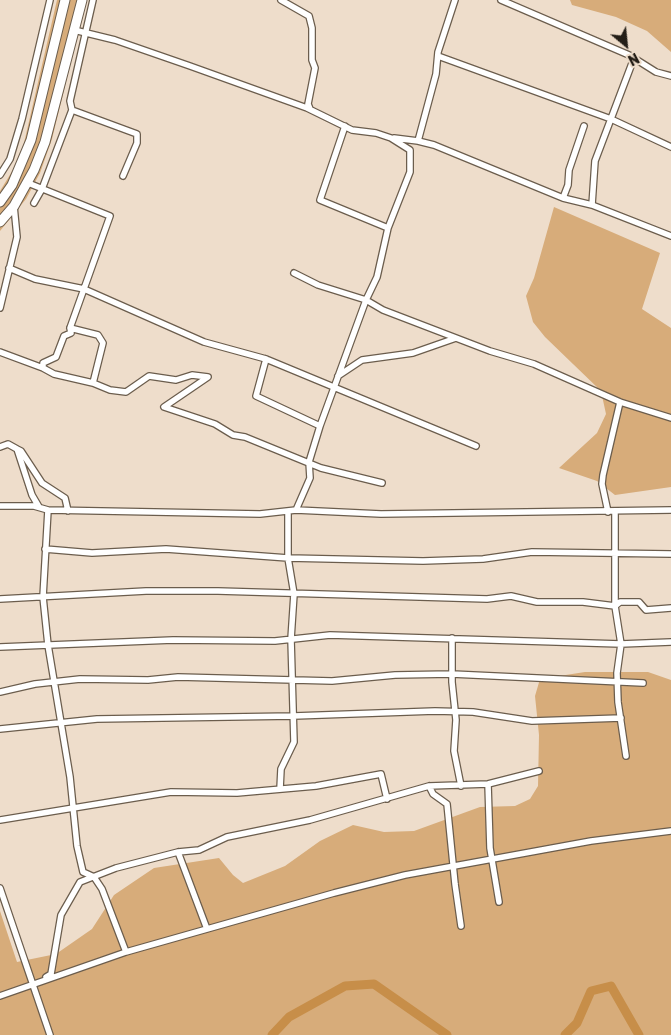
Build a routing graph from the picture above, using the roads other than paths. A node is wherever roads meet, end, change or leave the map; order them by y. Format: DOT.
graph roads {
  1 [pos="50,0"];
  2 [pos="65,0"];
  3 [pos="82,0"];
  4 [pos="93,0"];
  5 [pos="281,0"];
  6 [pos="451,0"];
  7 [pos="455,0"];
  8 [pos="501,0"];
  9 [pos="74,30"];
  10 [pos="87,32"];
  11 [pos="438,56"];
  12 [pos="634,58"];
  13 [pos="437,67"];
  14 [pos="671,76"];
  15 [pos="310,109"];
  16 [pos="72,110"];
  17 [pos="611,119"];
  18 [pos="345,126"];
  19 [pos="584,126"];
  20 [pos="391,138"];
  21 [pos="418,141"];
  22 [pos="671,147"];
  23 [pos="0,175"];
  24 [pos="123,176"];
  25 [pos="28,183"];
  26 [pos="564,198"];
  27 [pos="0,202"];
  28 [pos="34,203"];
  29 [pos="592,205"];
  30 [pos="14,206"];
  31 [pos="0,222"];
  32 [pos="388,228"];
  33 [pos="671,236"];
  34 [pos="9,268"];
  35 [pos="294,273"];
  36 [pos="84,289"];
  37 [pos="366,300"];
  38 [pos="0,308"];
  39 [pos="70,328"];
  40 [pos="456,338"];
  41 [pos="0,352"];
  42 [pos="266,359"];
  43 [pos="43,368"];
  44 [pos="338,377"];
  45 [pos="93,383"];
  46 [pos="335,388"];
  47 [pos="620,402"];
  48 [pos="671,418"];
  49 [pos="320,426"];
  50 [pos="476,446"];
  51 [pos="0,447"];
  52 [pos="17,449"];
  53 [pos="309,462"];
  54 [pos="382,483"];
  55 [pos="0,506"];
  56 [pos="39,508"];
  57 [pos="48,510"];
  58 [pos="296,510"];
  59 [pos="671,510"];
  60 [pos="68,511"];
  61 [pos="288,511"];
  62 [pos="615,511"];
  63 [pos="608,512"];
  64 [pos="45,549"];
  65 [pos="614,554"];
  66 [pos="671,554"];
  67 [pos="288,558"];
  68 [pos="294,594"];
  69 [pos="43,597"];
  70 [pos="0,599"];
  71 [pos="615,606"];
  72 [pos="671,608"];
  73 [pos="452,638"];
  74 [pos="291,639"];
  75 [pos="671,642"];
  76 [pos="621,644"];
  77 [pos="48,645"];
  78 [pos="0,647"];
  79 [pos="452,674"];
  80 [pos="292,681"];
  81 [pos="54,682"];
  82 [pos="643,683"];
  83 [pos="0,692"];
  84 [pos="455,710"];
  85 [pos="294,716"];
  86 [pos="621,718"];
  87 [pos="60,722"];
  88 [pos="0,729"];
  89 [pos="626,756"];
  90 [pos="539,771"];
  91 [pos="488,784"];
  92 [pos="429,786"];
  93 [pos="460,786"];
  94 [pos="280,789"];
  95 [pos="386,799"];
  96 [pos="73,808"];
  97 [pos="0,820"];
  98 [pos="671,831"];
  99 [pos="178,852"];
  100 [pos="491,858"];
  101 [pos="453,868"];
  102 [pos="94,877"];
  103 [pos="0,888"];
  104 [pos="499,902"];
  105 [pos="461,926"];
  106 [pos="207,929"];
  107 [pos="126,952"];
  108 [pos="33,984"];
  109 [pos="0,996"];
  110 [pos="50,1035"];
  1 -- 23 [label="street"];
  2 -- 27 [label="highway"];
  3 -- 9 [label="highway"];
  4 -- 10 [label="street"];
  5 -- 15 [label="street"];
  6 -- 13 [label="street"];
  7 -- 11 [label="street"];
  8 -- 12 [label="street"];
  9 -- 10 [label="street"];
  9 -- 25 [label="highway"];
  10 -- 16 [label="street"];
  10 -- 18 [label="street"];
  11 -- 17 [label="street"];
  11 -- 21 [label="street"];
  12 -- 14 [label="street"];
  12 -- 17 [label="street"];
  16 -- 24 [label="street"];
  16 -- 28 [label="street"];
  17 -- 22 [label="street"];
  17 -- 29 [label="street"];
  18 -- 20 [label="street"];
  18 -- 32 [label="street"];
  19 -- 26 [label="street"];
  20 -- 21 [label="street"];
  20 -- 32 [label="street"];
  21 -- 26 [label="street"];
  25 -- 30 [label="highway"];
  25 -- 36 [label="street"];
  26 -- 29 [label="street"];
  29 -- 33 [label="street"];
  30 -- 31 [label="highway"];
  30 -- 34 [label="street"];
  32 -- 37 [label="street"];
  34 -- 36 [label="street"];
  34 -- 38 [label="street"];
  35 -- 37 [label="street"];
  36 -- 39 [label="street"];
  36 -- 42 [label="street"];
  37 -- 40 [label="street"];
  37 -- 44 [label="street"];
  39 -- 43 [label="street"];
  39 -- 45 [label="street"];
  40 -- 44 [label="street"];
  40 -- 47 [label="street"];
  41 -- 43 [label="street"];
  42 -- 46 [label="street"];
  42 -- 49 [label="street"];
  43 -- 45 [label="street"];
  44 -- 46 [label="street"];
  45 -- 53 [label="street"];
  46 -- 49 [label="street"];
  46 -- 50 [label="street"];
  47 -- 48 [label="street"];
  47 -- 63 [label="street"];
  49 -- 53 [label="street"];
  51 -- 52 [label="street"];
  52 -- 56 [label="street"];
  52 -- 60 [label="street"];
  53 -- 54 [label="street"];
  53 -- 58 [label="street"];
  55 -- 56 [label="street"];
  56 -- 57 [label="street"];
  57 -- 60 [label="street"];
  57 -- 64 [label="street"];
  58 -- 61 [label="street"];
  58 -- 63 [label="street"];
  59 -- 62 [label="street"];
  60 -- 61 [label="street"];
  61 -- 67 [label="street"];
  62 -- 63 [label="street"];
  62 -- 65 [label="street"];
  64 -- 67 [label="street"];
  64 -- 69 [label="street"];
  65 -- 66 [label="street"];
  65 -- 67 [label="street"];
  65 -- 71 [label="street"];
  67 -- 68 [label="street"];
  68 -- 69 [label="street"];
  68 -- 71 [label="street"];
  68 -- 74 [label="street"];
  69 -- 70 [label="street"];
  69 -- 77 [label="street"];
  71 -- 72 [label="street"];
  71 -- 76 [label="street"];
  73 -- 74 [label="street"];
  73 -- 76 [label="street"];
  73 -- 79 [label="street"];
  74 -- 77 [label="street"];
  74 -- 80 [label="street"];
  75 -- 76 [label="street"];
  76 -- 86 [label="street"];
  77 -- 78 [label="street"];
  77 -- 81 [label="street"];
  79 -- 80 [label="street"];
  79 -- 82 [label="street"];
  79 -- 84 [label="street"];
  80 -- 81 [label="street"];
  80 -- 85 [label="street"];
  81 -- 83 [label="street"];
  81 -- 87 [label="street"];
  84 -- 85 [label="street"];
  84 -- 86 [label="street"];
  84 -- 93 [label="street"];
  85 -- 87 [label="street"];
  85 -- 94 [label="street"];
  86 -- 89 [label="street"];
  87 -- 88 [label="street"];
  87 -- 96 [label="street"];
  90 -- 91 [label="street"];
  91 -- 93 [label="street"];
  91 -- 100 [label="street"];
  92 -- 93 [label="street"];
  92 -- 95 [label="street"];
  92 -- 101 [label="street"];
  94 -- 95 [label="street"];
  94 -- 96 [label="street"];
  95 -- 99 [label="street"];
  96 -- 97 [label="street"];
  96 -- 102 [label="street"];
  98 -- 100 [label="street"];
  99 -- 102 [label="street"];
  99 -- 106 [label="street"];
  100 -- 101 [label="street"];
  100 -- 104 [label="street"];
  101 -- 105 [label="street"];
  101 -- 106 [label="street"];
  102 -- 107 [label="street"];
  102 -- 108 [label="street"];
  103 -- 108 [label="street"];
  106 -- 107 [label="street"];
  107 -- 108 [label="street"];
  108 -- 109 [label="street"];
  108 -- 110 [label="street"];
}
